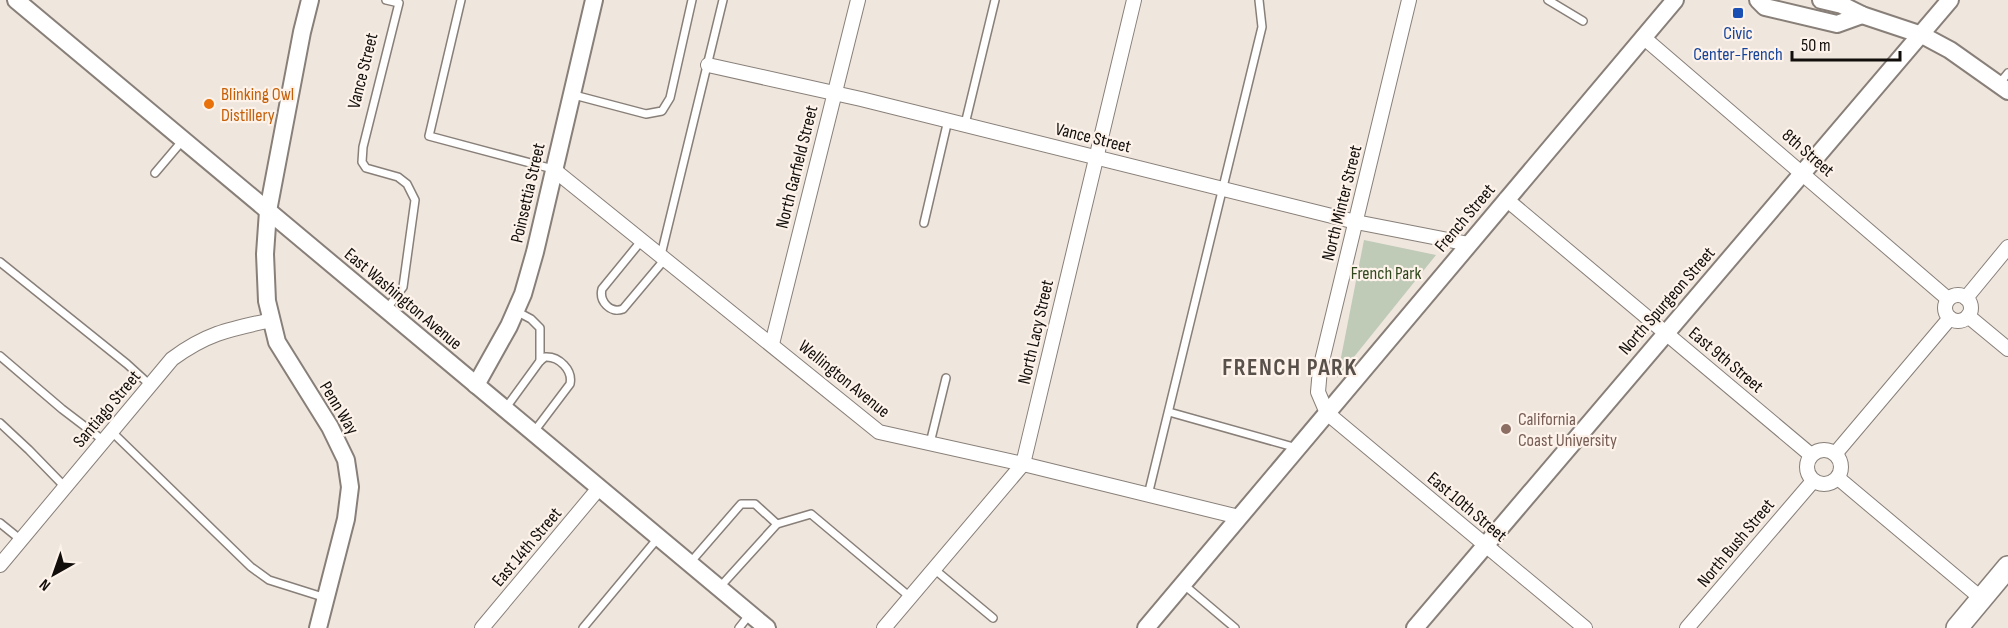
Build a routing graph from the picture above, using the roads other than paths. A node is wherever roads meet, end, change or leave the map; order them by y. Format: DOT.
graph roads {
  1 [pos="15,0"];
  2 [pos="310,0"];
  3 [pos="386,0"];
  4 [pos="461,0"];
  5 [pos="594,0"];
  6 [pos="693,0"];
  7 [pos="723,0"];
  8 [pos="858,0"];
  9 [pos="995,0"];
  10 [pos="1134,0"];
  11 [pos="1259,0"];
  12 [pos="1409,0"];
  13 [pos="1548,0"];
  14 [pos="1675,0"];
  15 [pos="1758,0"];
  16 [pos="1821,0"];
  17 [pos="1950,0"];
  18 [pos="1862,15"];
  19 [pos="1583,21"];
  20 [pos="1922,35"];
  21 [pos="1643,37"];
  22 [pos="708,65"];
  23 [pos="2005,83"];
  24 [pos="834,93"];
  25 [pos="571,94"];
  26 [pos="948,120"];
  27 [pos="965,124"];
  28 [pos="183,140"];
  29 [pos="1096,158"];
  30 [pos="553,169"];
  31 [pos="155,173"];
  32 [pos="1803,173"];
  33 [pos="1224,188"];
  34 [pos="1506,199"];
  35 [pos="268,211"];
  36 [pos="1356,222"];
  37 [pos="924,224"];
  38 [pos="642,240"];
  39 [pos="1469,243"];
  40 [pos="2008,247"];
  41 [pos="663,257"];
  42 [pos="0,262"];
  43 [pos="1966,298"];
  44 [pos="1948,299"];
  45 [pos="386,310"];
  46 [pos="516,311"];
  47 [pos="1968,316"];
  48 [pos="1950,318"];
  49 [pos="272,320"];
  50 [pos="1665,333"];
  51 [pos="772,344"];
  52 [pos="2008,349"];
  53 [pos="0,356"];
  54 [pos="540,361"];
  55 [pos="946,378"];
  56 [pos="150,385"];
  57 [pos="476,385"];
  58 [pos="505,409"];
  59 [pos="1169,412"];
  60 [pos="1327,413"];
  61 [pos="0,423"];
  62 [pos="533,433"];
  63 [pos="108,436"];
  64 [pos="930,443"];
  65 [pos="1298,448"];
  66 [pos="1834,454"];
  67 [pos="1811,455"];
  68 [pos="1023,464"];
  69 [pos="1838,477"];
  70 [pos="1813,481"];
  71 [pos="65,487"];
  72 [pos="599,488"];
  73 [pos="1148,495"];
  74 [pos="1239,517"];
  75 [pos="0,523"];
  76 [pos="777,524"];
  77 [pos="658,537"];
  78 [pos="21,540"];
  79 [pos="1485,545"];
  80 [pos="689,564"];
  81 [pos="0,566"];
  82 [pos="2008,567"];
  83 [pos="934,569"];
  84 [pos="1183,584"];
  85 [pos="719,588"];
  86 [pos="910,597"];
  87 [pos="326,598"];
  88 [pos="1982,598"];
  89 [pos="750,614"];
  90 [pos="993,618"];
  91 [pos="318,628"];
  92 [pos="482,628"];
  93 [pos="583,628"];
  94 [pos="739,628"];
  95 [pos="766,628"];
  96 [pos="884,628"];
  97 [pos="1146,628"];
  98 [pos="1235,628"];
  99 [pos="1415,628"];
  100 [pos="1585,628"];
  101 [pos="1687,628"];
  102 [pos="1957,628"];
  1 -- 28 [label="street, East Washington Avenue"];
  2 -- 35 [label="street, Penn Way"];
  3 -- 45 [label="lane, Vance Street"];
  4 -- 30 [label="lane"];
  5 -- 25 [label="street, Poinsettia Street"];
  6 -- 25 [label="lane"];
  7 -- 22 [label="lane"];
  8 -- 24 [label="street, North Garfield Street"];
  9 -- 27 [label="lane"];
  10 -- 29 [label="street, North Lacy Street"];
  11 -- 33 [label="lane"];
  12 -- 36 [label="street, North Minter Street"];
  13 -- 19 [label="lane"];
  14 -- 21 [label="street, French Street"];
  15 -- 18 [label="street"];
  16 -- 18 [label="street"];
  17 -- 20 [label="street, North Spurgeon Street"];
  18 -- 20 [label="street"];
  20 -- 23 [label="street"];
  20 -- 32 [label="street, North Spurgeon Street"];
  21 -- 32 [label="street, 8th Street"];
  21 -- 34 [label="street, French Street"];
  22 -- 24 [label="street, Vance Street"];
  22 -- 41 [label="lane"];
  24 -- 26 [label="street, Vance Street"];
  24 -- 51 [label="street, North Garfield Street"];
  25 -- 30 [label="street, Poinsettia Street"];
  26 -- 27 [label="street, Vance Street"];
  26 -- 37 [label="lane"];
  27 -- 29 [label="street, Vance Street"];
  28 -- 31 [label="lane"];
  28 -- 35 [label="street, East Washington Avenue"];
  29 -- 33 [label="street, Vance Street"];
  29 -- 68 [label="street, North Lacy Street"];
  30 -- 38 [label="street, Wellington Avenue"];
  30 -- 46 [label="street, Poinsettia Street"];
  32 -- 44 [label="street, 8th Street"];
  32 -- 50 [label="street, North Spurgeon Street"];
  33 -- 36 [label="street, Vance Street"];
  33 -- 59 [label="lane"];
  34 -- 39 [label="street, French Street"];
  34 -- 50 [label="street, East 9th Street"];
  35 -- 45 [label="street, East Washington Avenue"];
  35 -- 49 [label="street, Penn Way"];
  36 -- 39 [label="street, Vance Street"];
  36 -- 60 [label="street, North Minter Street"];
  38 -- 41 [label="street, Wellington Avenue"];
  38 -- 41 [label="lane"];
  39 -- 60 [label="street, French Street"];
  40 -- 43 [label="street"];
  41 -- 51 [label="street, Wellington Avenue"];
  42 -- 56 [label="lane"];
  43 -- 44 [label="street"];
  43 -- 47 [label="street"];
  44 -- 48 [label="street"];
  45 -- 57 [label="street, East Washington Avenue"];
  46 -- 54 [label="lane"];
  46 -- 57 [label="street, Poinsettia Street"];
  47 -- 48 [label="street"];
  47 -- 52 [label="street"];
  48 -- 66 [label="street"];
  49 -- 56 [label="street, Santiago Street"];
  49 -- 87 [label="street, Penn Way"];
  50 -- 67 [label="street, East 9th Street"];
  50 -- 79 [label="street, North Spurgeon Street"];
  51 -- 64 [label="street, Wellington Avenue"];
  53 -- 63 [label="lane"];
  54 -- 58 [label="lane"];
  54 -- 62 [label="lane"];
  55 -- 64 [label="lane"];
  56 -- 63 [label="street, Santiago Street"];
  57 -- 58 [label="street, East Washington Avenue"];
  58 -- 62 [label="street, East Washington Avenue"];
  59 -- 65 [label="lane"];
  59 -- 73 [label="lane"];
  60 -- 65 [label="street, French Street"];
  60 -- 79 [label="street, East 10th Street"];
  61 -- 71 [label="lane"];
  62 -- 72 [label="street, East Washington Avenue"];
  63 -- 71 [label="street, Santiago Street"];
  63 -- 87 [label="lane"];
  64 -- 68 [label="street, Wellington Avenue"];
  65 -- 74 [label="street, French Street"];
  66 -- 67 [label="street"];
  66 -- 69 [label="street"];
  67 -- 70 [label="street"];
  68 -- 73 [label="street, Wellington Avenue"];
  68 -- 83 [label="street, North Lacy Street"];
  69 -- 70 [label="street"];
  69 -- 88 [label="street"];
  70 -- 101 [label="street, North Bush Street"];
  71 -- 78 [label="street, Santiago Street"];
  72 -- 77 [label="street, East Washington Avenue"];
  72 -- 92 [label="street, East 14th Street"];
  73 -- 74 [label="street, Wellington Avenue"];
  74 -- 84 [label="street, French Street"];
  75 -- 78 [label="lane"];
  76 -- 80 [label="lane"];
  76 -- 85 [label="lane"];
  76 -- 86 [label="lane"];
  77 -- 80 [label="street, East Washington Avenue"];
  77 -- 93 [label="lane"];
  78 -- 81 [label="street, Santiago Street"];
  79 -- 99 [label="street, North Spurgeon Street"];
  79 -- 100 [label="street, East 10th Street"];
  80 -- 85 [label="street, East Washington Avenue"];
  82 -- 88 [label="main road"];
  83 -- 86 [label="street, North Lacy Street"];
  83 -- 90 [label="lane"];
  84 -- 97 [label="street, French Street"];
  84 -- 98 [label="lane"];
  85 -- 89 [label="street, East Washington Avenue"];
  86 -- 96 [label="street, North Lacy Street"];
  87 -- 91 [label="street, Penn Way"];
  88 -- 102 [label="main road"];
  89 -- 94 [label="lane"];
  89 -- 95 [label="street, East Washington Avenue"];
}
